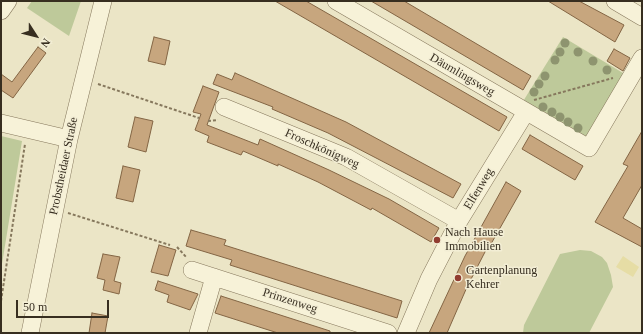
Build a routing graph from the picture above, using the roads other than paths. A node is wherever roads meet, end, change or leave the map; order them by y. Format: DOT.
graph roads {
  1 [pos="8,1"];
  2 [pos="103,1"];
  3 [pos="336,1"];
  4 [pos="615,1"];
  5 [pos="1,11"];
  6 [pos="642,17"];
  7 [pos="642,58"];
  8 [pos="224,107"];
  9 [pos="524,111"];
  10 [pos="1,122"];
  11 [pos="69,139"];
  12 [pos="459,221"];
  13 [pos="192,270"];
  14 [pos="214,277"];
  15 [pos="30,333"];
  16 [pos="198,333"];
  17 [pos="388,333"];
  18 [pos="406,333"];
  1 -- 5 [label="street"];
  2 -- 11 [label="street, Probstheidaer Straße"];
  3 -- 9 [label="street, Däumlingsweg"];
  4 -- 6 [label="street"];
  7 -- 9 [label="street, Däumlingsweg"];
  8 -- 12 [label="street, Froschkönigweg"];
  9 -- 12 [label="street, Elfenweg"];
  10 -- 11 [label="street"];
  11 -- 15 [label="street, Probstheidaer Straße"];
  12 -- 18 [label="street, Elfenweg"];
  13 -- 14 [label="street, Prinzenweg"];
  14 -- 16 [label="street"];
  14 -- 17 [label="street, Prinzenweg"];
}
